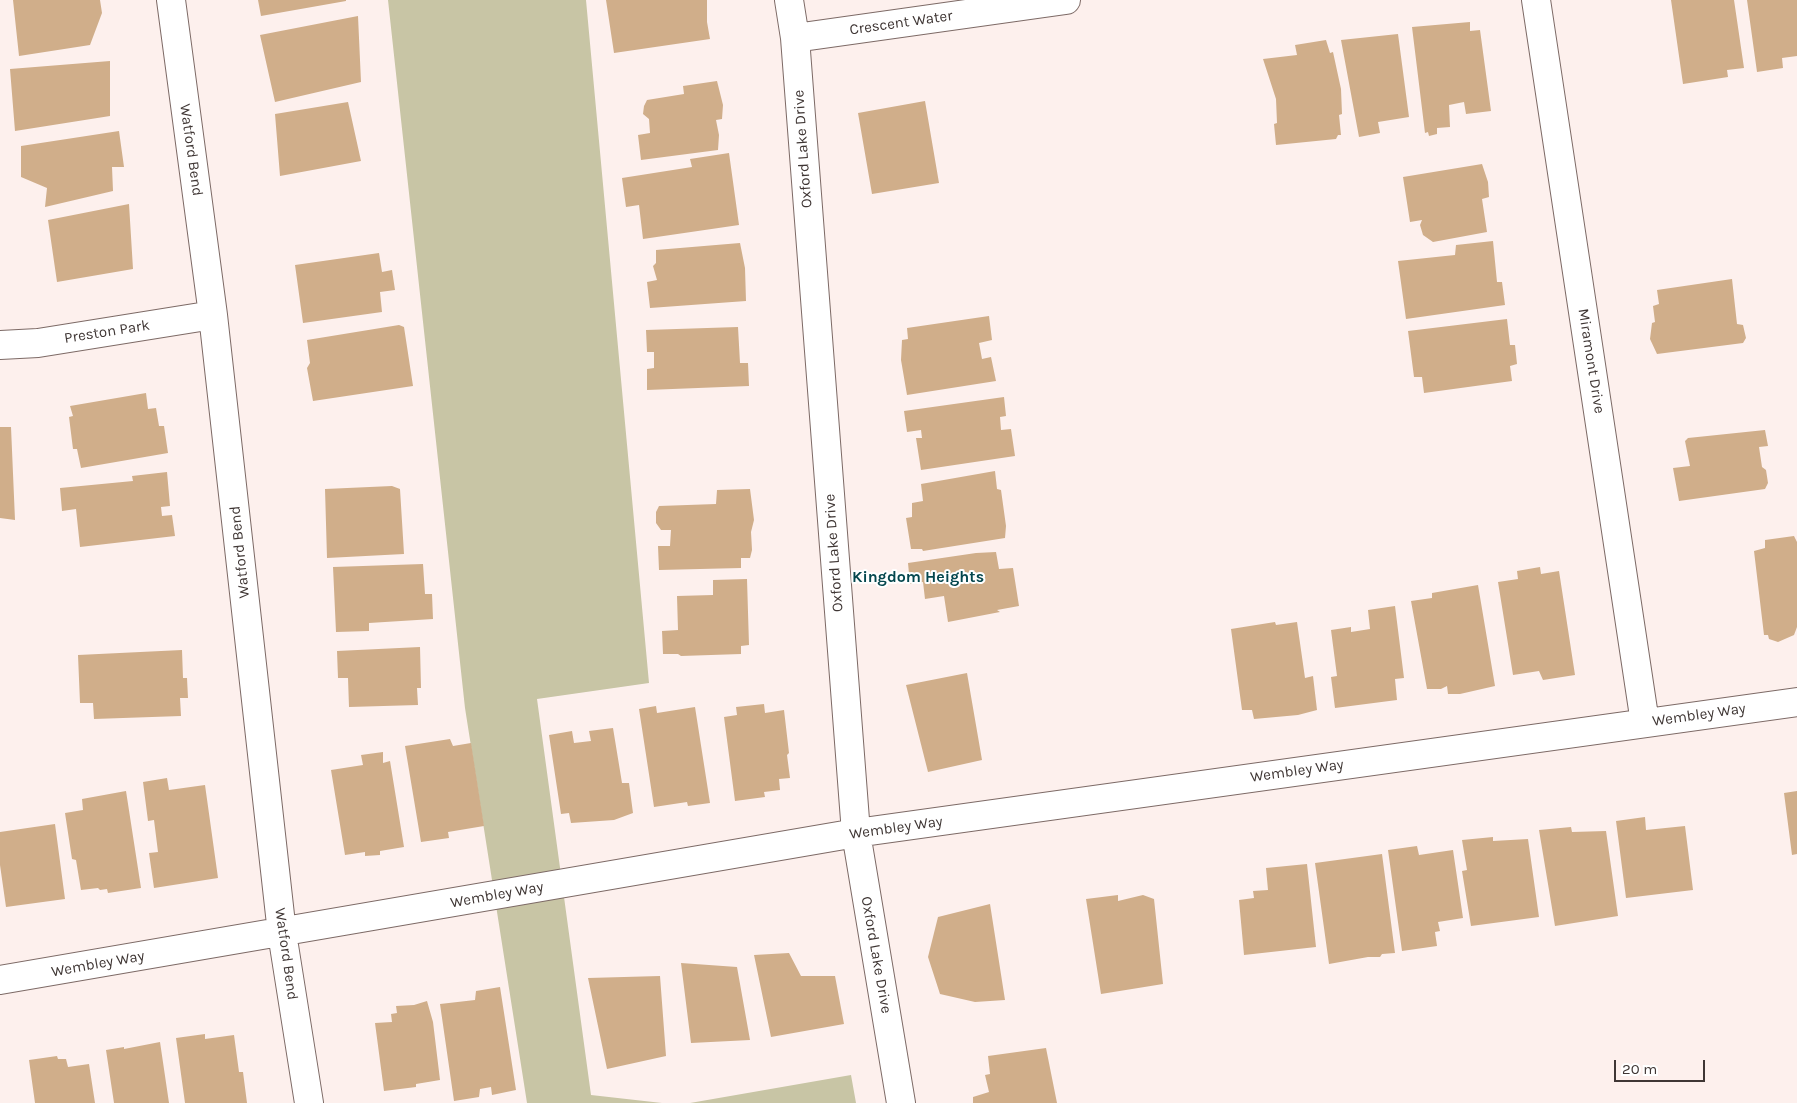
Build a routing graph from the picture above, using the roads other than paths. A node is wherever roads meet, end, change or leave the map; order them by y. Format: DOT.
graph roads {
  1 [pos="171,0"];
  2 [pos="789,0"];
  3 [pos="1066,0"];
  4 [pos="1536,0"];
  5 [pos="795,38"];
  6 [pos="213,315"];
  7 [pos="0,345"];
  8 [pos="1797,702"];
  9 [pos="1645,723"];
  10 [pos="856,833"];
  11 [pos="282,933"];
  12 [pos="0,980"];
  13 [pos="309,1103"];
  14 [pos="901,1103"];
  1 -- 6 [label="street, Watford Bend"];
  2 -- 5 [label="street, Oxford Lake Drive"];
  3 -- 5 [label="street, Crescent Water"];
  4 -- 9 [label="street, Miramont Drive"];
  5 -- 10 [label="street, Oxford Lake Drive"];
  6 -- 7 [label="street, Preston Park"];
  6 -- 11 [label="street, Watford Bend"];
  8 -- 9 [label="street, Wembley Way"];
  9 -- 10 [label="street, Wembley Way"];
  10 -- 11 [label="street, Wembley Way"];
  10 -- 14 [label="street, Oxford Lake Drive"];
  11 -- 12 [label="street, Wembley Way"];
  11 -- 13 [label="street, Watford Bend"];
}
